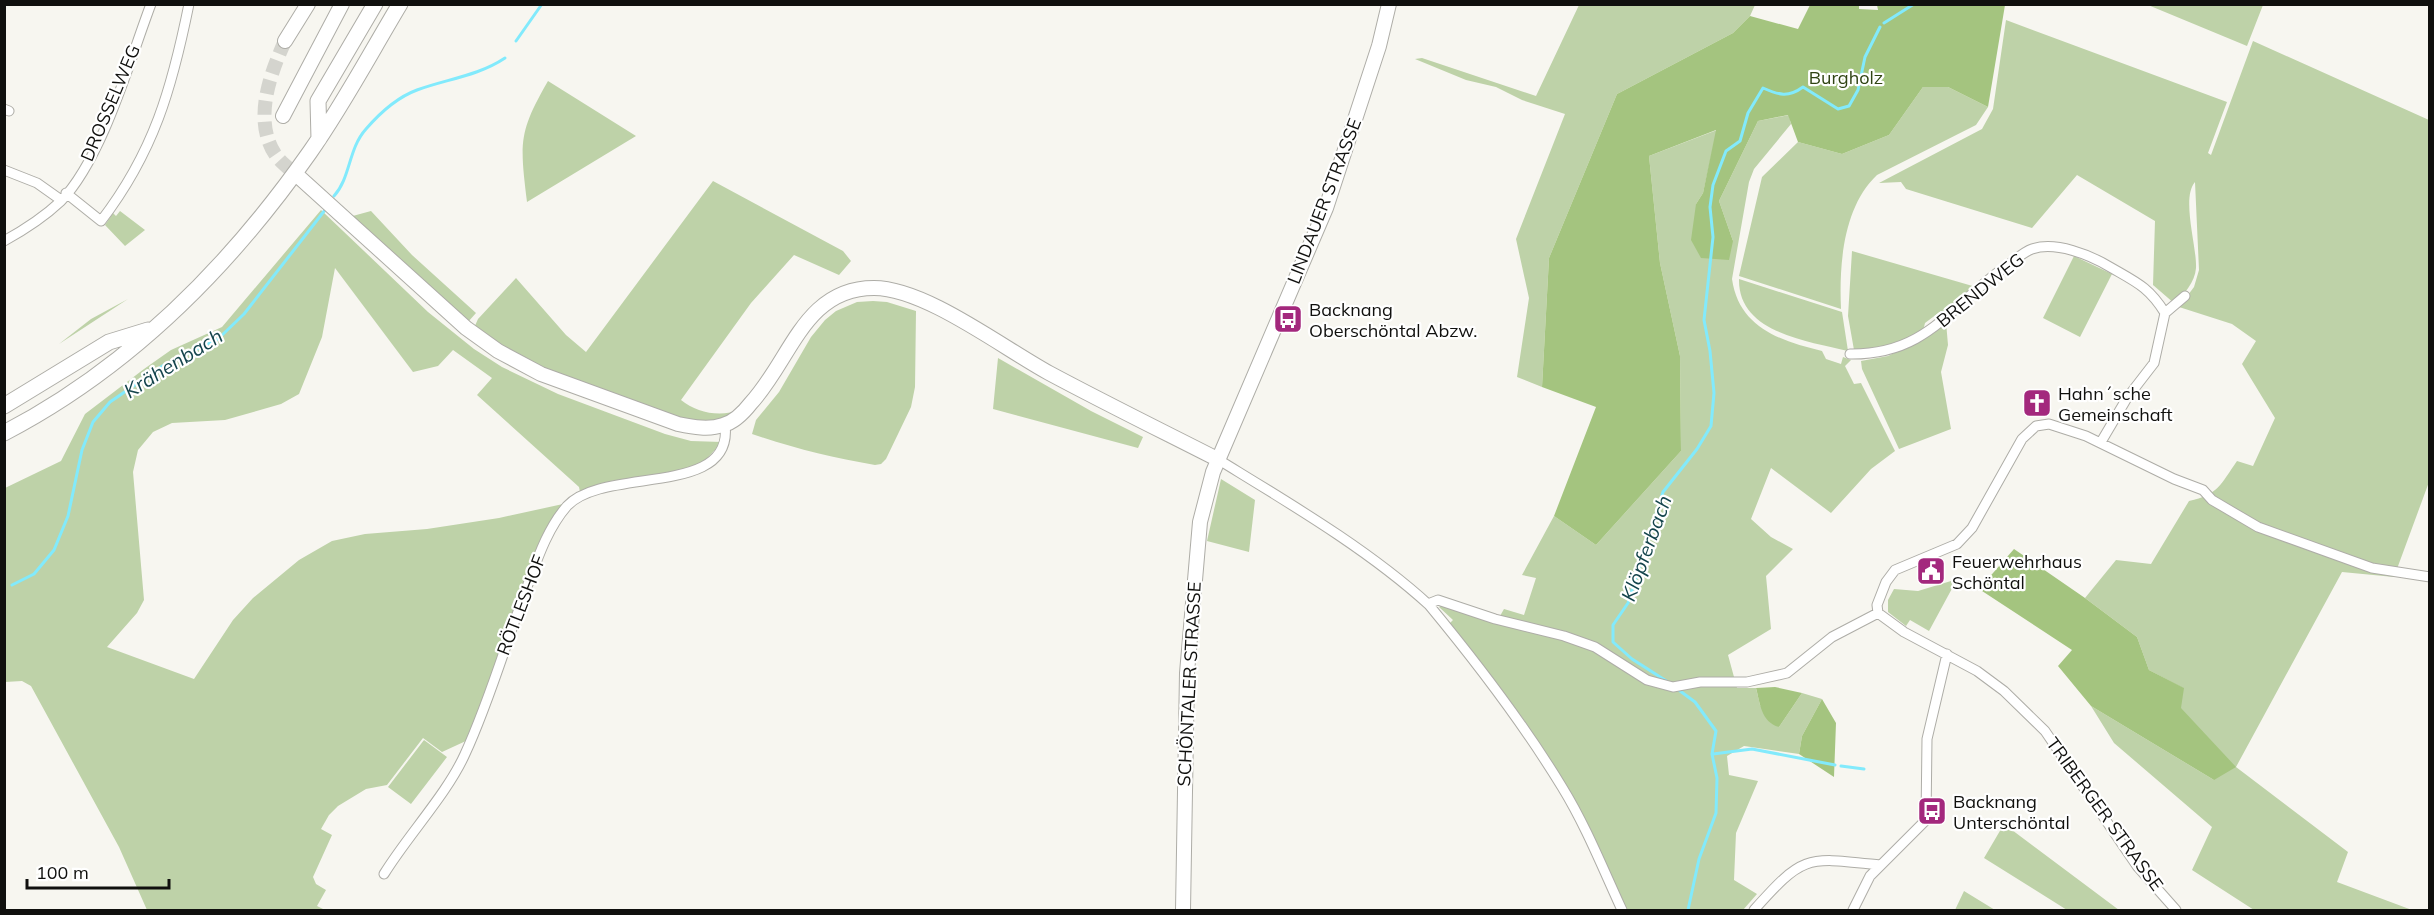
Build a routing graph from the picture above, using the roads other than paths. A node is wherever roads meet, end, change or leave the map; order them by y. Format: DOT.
graph roads {
  1 [pos="152,4"];
  2 [pos="308,4"];
  3 [pos="342,4"];
  4 [pos="375,4"];
  5 [pos="400,4"];
  6 [pos="1389,4"];
  7 [pos="189,5"];
  8 [pos="285,41"];
  9 [pos="283,116"];
  10 [pos="319,139"];
  11 [pos="4,170"];
  12 [pos="299,177"];
  13 [pos="64,197"];
  14 [pos="4,241"];
  15 [pos="2185,296"];
  16 [pos="2165,313"];
  17 [pos="156,328"];
  18 [pos="1850,354"];
  19 [pos="4,406"];
  20 [pos="725,425"];
  21 [pos="4,433"];
  22 [pos="2101,442"];
  23 [pos="1219,460"];
  24 [pos="2430,577"];
  25 [pos="1428,604"];
  26 [pos="1878,613"];
  27 [pos="1947,654"];
  28 [pos="1880,865"];
  29 [pos="384,874"];
  30 [pos="1183,910"];
  31 [pos="1622,910"];
  32 [pos="1754,910"];
  33 [pos="1853,910"];
  34 [pos="2176,910"];
  1 -- 13 [label="street, DROSSELWEG"];
  2 -- 8 [label="street"];
  3 -- 9 [label="street"];
  4 -- 10 [label="main road"];
  5 -- 10 [label="main road"];
  6 -- 23 [label="street, LINDAUER STRASSE"];
  7 -- 13 [label="street"];
  10 -- 17 [label="main road"];
  11 -- 13 [label="street"];
  12 -- 20 [label="street"];
  13 -- 14 [label="street, DROSSELWEG"];
  15 -- 16 [label="street"];
  16 -- 18 [label="street, BRENDWEG"];
  16 -- 22 [label="street"];
  17 -- 19 [label="main road"];
  17 -- 21 [label="main road"];
  20 -- 23 [label="street"];
  20 -- 29 [label="street, RÖTLESHOF"];
  22 -- 24 [label="street"];
  22 -- 26 [label="street"];
  23 -- 25 [label="street"];
  23 -- 30 [label="street, SCHÖNTALER STRASSE"];
  25 -- 26 [label="street"];
  25 -- 31 [label="street"];
  26 -- 27 [label="street, TRIBERGER STRASSE"];
  27 -- 28 [label="street"];
  27 -- 34 [label="street, TRIBERGER STRASSE"];
  28 -- 32 [label="street"];
  28 -- 33 [label="street"];
}
